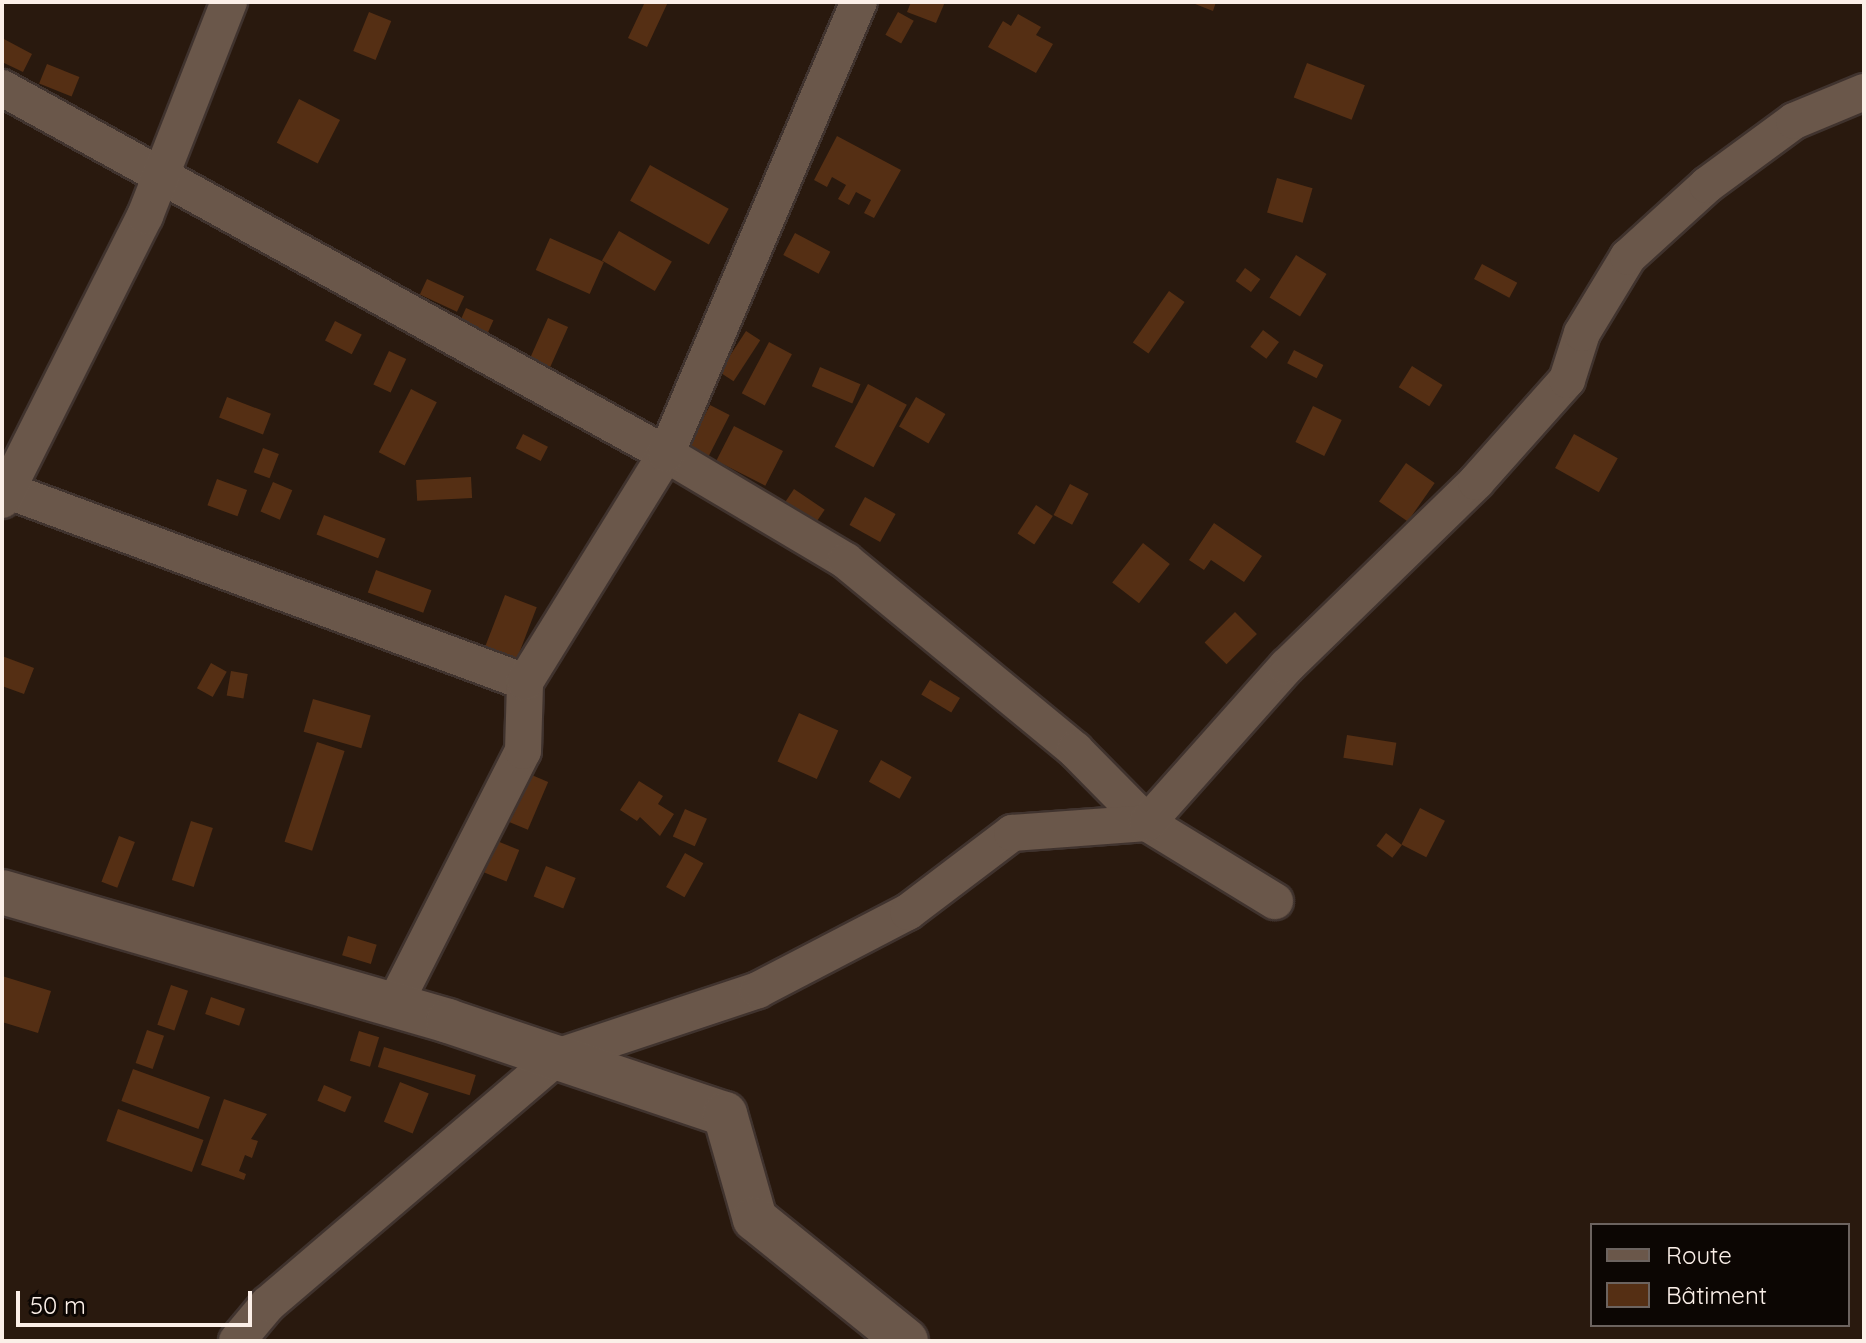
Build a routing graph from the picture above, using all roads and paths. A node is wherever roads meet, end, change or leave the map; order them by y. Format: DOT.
graph roads {
  1 [pos="229,2"];
  2 [pos="859,2"];
  3 [pos="2,88"];
  4 [pos="1864,92"];
  5 [pos="158,178"];
  6 [pos="666,454"];
  7 [pos="4,495"];
  8 [pos="525,682"];
  9 [pos="1147,823"];
  10 [pos="2,892"];
  11 [pos="1275,901"];
  12 [pos="394,1005"];
  13 [pos="557,1057"];
  14 [pos="237,1341"];
  15 [pos="906,1341"];
  1 -- 5 [label="street"];
  2 -- 6 [label="street"];
  3 -- 5 [label="street"];
  4 -- 9 [label="street"];
  5 -- 6 [label="street"];
  5 -- 7 [label="street"];
  6 -- 8 [label="street"];
  6 -- 9 [label="street"];
  7 -- 8 [label="street"];
  8 -- 12 [label="street"];
  9 -- 11 [label="street"];
  9 -- 13 [label="street"];
  10 -- 12 [label="street"];
  12 -- 13 [label="street"];
  13 -- 14 [label="street"];
  13 -- 15 [label="street"];
}
